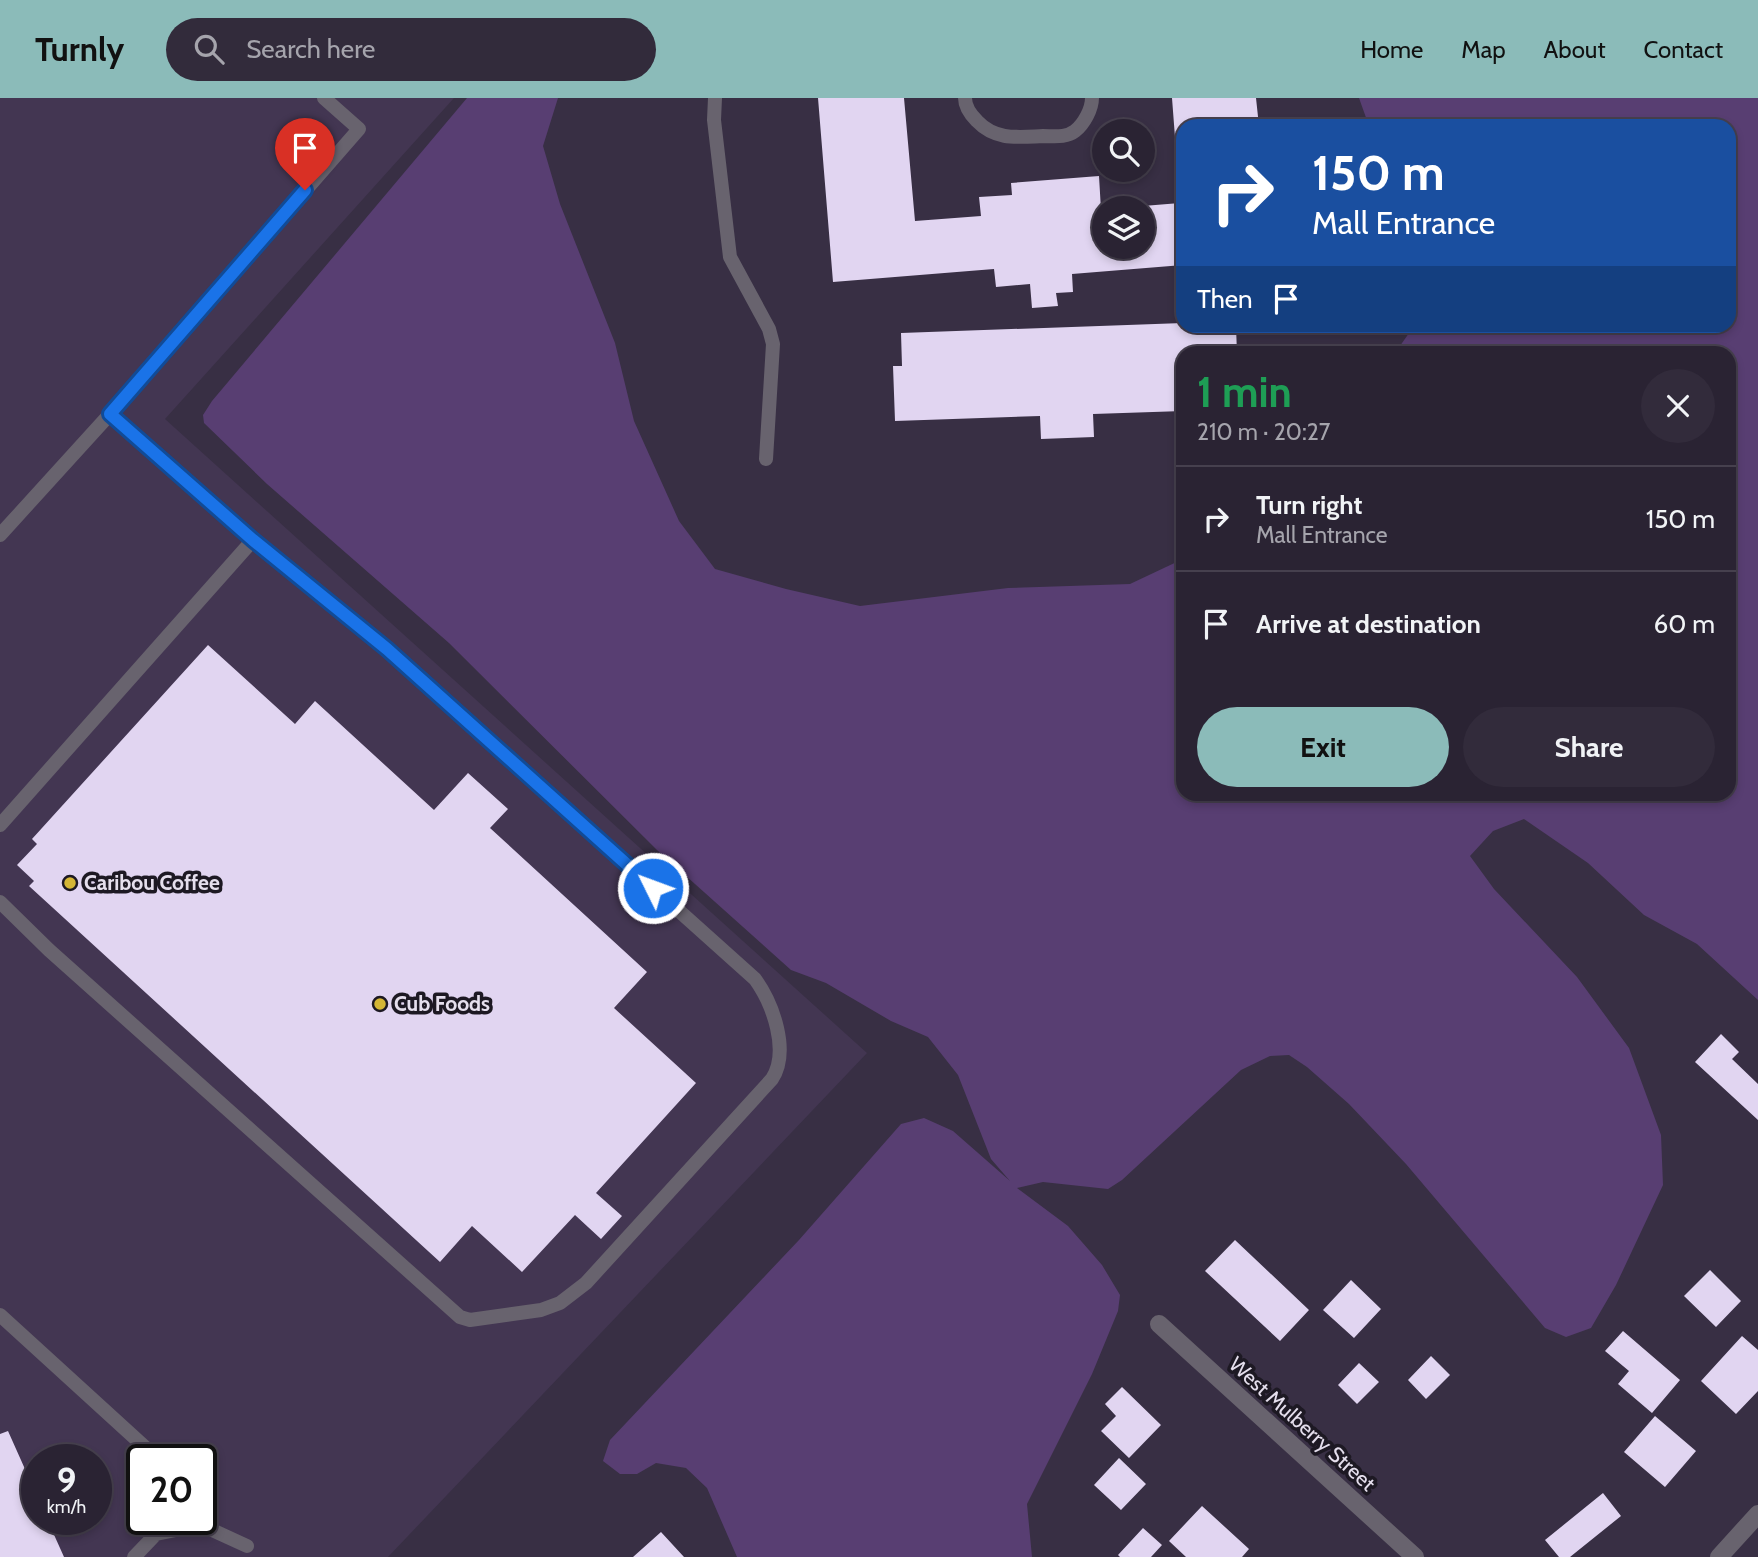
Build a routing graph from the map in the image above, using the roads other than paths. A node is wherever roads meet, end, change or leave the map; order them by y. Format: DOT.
graph roads {
  1 [pos="324,98"];
  2 [pos="715,98"];
  3 [pos="964,98"];
  4 [pos="1092,98"];
  5 [pos="110,414"];
  6 [pos="766,459"];
  7 [pos="0,534"];
  8 [pos="253,540"];
  9 [pos="0,825"];
  10 [pos="0,902"];
  11 [pos="0,1315"];
  12 [pos="1159,1324"];
  13 [pos="141,1444"];
  14 [pos="1758,1514"];
  15 [pos="217,1532"];
  16 [pos="151,1535"];
  17 [pos="247,1546"];
  18 [pos="134,1557"];
  19 [pos="1415,1557"];
  20 [pos="1718,1557"];
  1 -- 5 [label="lane"];
  2 -- 6 [label="lane"];
  3 -- 4 [label="lane"];
  5 -- 7 [label="lane"];
  5 -- 8 [label="lane"];
  8 -- 9 [label="lane"];
  8 -- 10 [label="lane"];
  11 -- 13 [label="lane"];
  12 -- 19 [label="street, West Mulberry Street"];
  14 -- 20 [label="street"];
  15 -- 17 [label="lane"];
  16 -- 18 [label="lane"];
}
